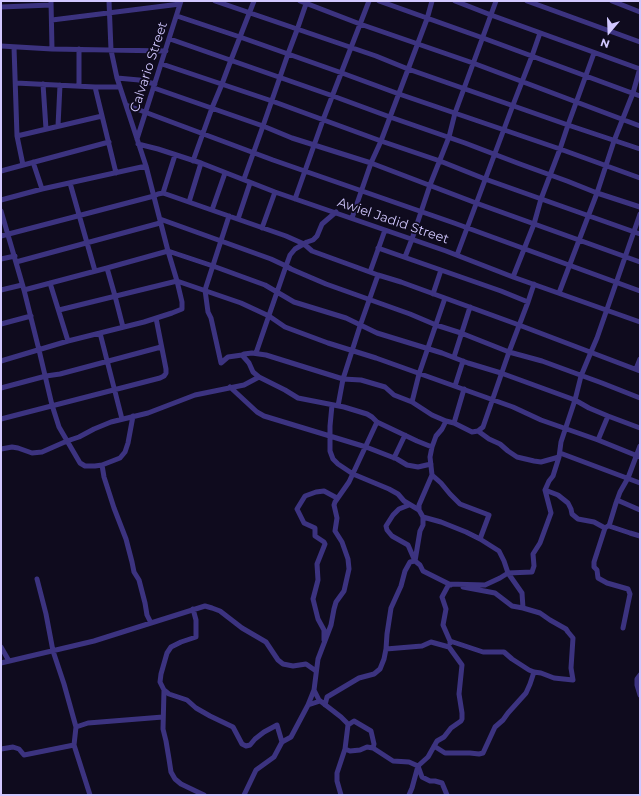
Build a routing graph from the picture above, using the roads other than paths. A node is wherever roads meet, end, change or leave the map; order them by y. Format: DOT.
graph roads {
  1 [pos="109,1"];
  2 [pos="215,1"];
  3 [pos="254,1"];
  4 [pos="300,1"];
  5 [pos="369,1"];
  6 [pos="379,1"];
  7 [pos="432,1"];
  8 [pos="455,1"];
  9 [pos="496,1"];
  10 [pos="528,1"];
  11 [pos="612,1"];
  12 [pos="181,2"];
  13 [pos="306,2"];
  14 [pos="51,3"];
  15 [pos="1,7"];
  16 [pos="109,12"];
  17 [pos="640,12"];
  18 [pos="250,13"];
  19 [pos="491,15"];
  20 [pos="177,16"];
  21 [pos="427,19"];
  22 [pos="52,20"];
  23 [pos="360,24"];
  24 [pos="298,30"];
  25 [pos="540,33"];
  26 [pos="240,37"];
  27 [pos="483,38"];
  28 [pos="170,39"];
  29 [pos="640,42"];
  30 [pos="418,43"];
  31 [pos="1,46"];
  32 [pos="14,47"];
  33 [pos="351,48"];
  34 [pos="52,49"];
  35 [pos="79,49"];
  36 [pos="111,50"];
  37 [pos="166,51"];
  38 [pos="594,53"];
  39 [pos="288,54"];
  40 [pos="532,56"];
  41 [pos="231,60"];
  42 [pos="473,63"];
  43 [pos="162,64"];
  44 [pos="408,69"];
  45 [pos="640,69"];
  46 [pos="342,73"];
  47 [pos="586,75"];
  48 [pos="117,78"];
  49 [pos="280,78"];
  50 [pos="522,81"];
  51 [pos="16,83"];
  52 [pos="44,84"];
  53 [pos="222,84"];
  54 [pos="60,85"];
  55 [pos="78,86"];
  56 [pos="155,86"];
  57 [pos="95,87"];
  58 [pos="120,87"];
  59 [pos="464,88"];
  60 [pos="633,93"];
  61 [pos="399,94"];
  62 [pos="333,96"];
  63 [pos="640,96"];
  64 [pos="272,101"];
  65 [pos="577,102"];
  66 [pos="126,105"];
  67 [pos="513,105"];
  68 [pos="212,108"];
  69 [pos="146,113"];
  70 [pos="455,113"];
  71 [pos="102,116"];
  72 [pos="390,117"];
  73 [pos="323,120"];
  74 [pos="623,120"];
  75 [pos="568,125"];
  76 [pos="58,126"];
  77 [pos="263,126"];
  78 [pos="640,126"];
  79 [pos="46,129"];
  80 [pos="504,130"];
  81 [pos="203,134"];
  82 [pos="17,136"];
  83 [pos="449,137"];
  84 [pos="381,141"];
  85 [pos="614,141"];
  86 [pos="109,142"];
  87 [pos="138,142"];
  88 [pos="314,145"];
  89 [pos="560,149"];
  90 [pos="640,149"];
  91 [pos="254,152"];
  92 [pos="494,154"];
  93 [pos="176,155"];
  94 [pos="193,161"];
  95 [pos="440,161"];
  96 [pos="33,162"];
  97 [pos="371,163"];
  98 [pos="201,164"];
  99 [pos="23,165"];
  100 [pos="146,166"];
  101 [pos="606,166"];
  102 [pos="1,171"];
  103 [pos="306,171"];
  104 [pos="116,173"];
  105 [pos="225,173"];
  106 [pos="551,175"];
  107 [pos="485,178"];
  108 [pos="640,178"];
  109 [pos="244,179"];
  110 [pos="250,182"];
  111 [pos="70,183"];
  112 [pos="430,185"];
  113 [pos="42,189"];
  114 [pos="361,190"];
  115 [pos="275,192"];
  116 [pos="163,193"];
  117 [pos="597,193"];
  118 [pos="154,196"];
  119 [pos="295,199"];
  120 [pos="542,199"];
  121 [pos="1,200"];
  122 [pos="189,202"];
  123 [pos="476,203"];
  124 [pos="640,207"];
  125 [pos="212,210"];
  126 [pos="1,211"];
  127 [pos="421,211"];
  128 [pos="336,212"];
  129 [pos="640,214"];
  130 [pos="80,216"];
  131 [pos="229,216"];
  132 [pos="588,216"];
  133 [pos="352,218"];
  134 [pos="238,219"];
  135 [pos="160,221"];
  136 [pos="534,224"];
  137 [pos="262,228"];
  138 [pos="467,228"];
  139 [pos="385,230"];
  140 [pos="634,232"];
  141 [pos="8,234"];
  142 [pos="640,234"];
  143 [pos="1,236"];
  144 [pos="412,239"];
  145 [pos="579,240"];
  146 [pos="221,242"];
  147 [pos="87,243"];
  148 [pos="304,244"];
  149 [pos="378,248"];
  150 [pos="524,248"];
  151 [pos="168,251"];
  152 [pos="457,255"];
  153 [pos="14,256"];
  154 [pos="625,256"];
  155 [pos="405,257"];
  156 [pos="1,259"];
  157 [pos="16,262"];
  158 [pos="640,262"];
  159 [pos="570,265"];
  160 [pos="213,266"];
  161 [pos="286,266"];
  162 [pos="107,268"];
  163 [pos="441,270"];
  164 [pos="95,271"];
  165 [pos="370,272"];
  166 [pos="378,275"];
  167 [pos="513,277"];
  168 [pos="177,281"];
  169 [pos="616,282"];
  170 [pos="50,283"];
  171 [pos="534,284"];
  172 [pos="23,287"];
  173 [pos="1,290"];
  174 [pos="205,290"];
  175 [pos="640,291"];
  176 [pos="277,292"];
  177 [pos="559,293"];
  178 [pos="433,294"];
  179 [pos="115,296"];
  180 [pos="445,298"];
  181 [pos="370,299"];
  182 [pos="528,302"];
  183 [pos="470,307"];
  184 [pos="58,310"];
  185 [pos="607,310"];
  186 [pos="31,316"];
  187 [pos="269,316"];
  188 [pos="156,318"];
  189 [pos="640,322"];
  190 [pos="1,324"];
  191 [pos="436,325"];
  192 [pos="520,325"];
  193 [pos="360,326"];
  194 [pos="123,327"];
  195 [pos="100,333"];
  196 [pos="461,333"];
  197 [pos="68,341"];
  198 [pos="161,347"];
  199 [pos="428,349"];
  200 [pos="39,350"];
  201 [pos="352,350"];
  202 [pos="509,352"];
  203 [pos="592,352"];
  204 [pos="256,353"];
  205 [pos="242,356"];
  206 [pos="454,357"];
  207 [pos="640,360"];
  208 [pos="1,361"];
  209 [pos="108,361"];
  210 [pos="463,361"];
  211 [pos="638,370"];
  212 [pos="501,373"];
  213 [pos="419,374"];
  214 [pos="46,376"];
  215 [pos="581,376"];
  216 [pos="259,377"];
  217 [pos="343,379"];
  218 [pos="455,386"];
  219 [pos="230,387"];
  220 [pos="1,388"];
  221 [pos="464,389"];
  222 [pos="115,390"];
  223 [pos="640,398"];
  224 [pos="492,400"];
  225 [pos="575,400"];
  226 [pos="412,402"];
  227 [pos="52,405"];
  228 [pos="332,405"];
  229 [pos="338,406"];
  230 [pos="133,416"];
  231 [pos="608,416"];
  232 [pos="1,419"];
  233 [pos="122,419"];
  234 [pos="446,421"];
  235 [pos="377,422"];
  236 [pos="454,423"];
  237 [pos="566,428"];
  238 [pos="640,428"];
  239 [pos="478,431"];
  240 [pos="405,435"];
  241 [pos="330,436"];
  242 [pos="598,440"];
  243 [pos="67,441"];
  244 [pos="640,446"];
  245 [pos="366,447"];
  246 [pos="432,447"];
  247 [pos="1,449"];
  248 [pos="559,455"];
  249 [pos="638,457"];
  250 [pos="394,458"];
  251 [pos="430,464"];
  252 [pos="102,465"];
  253 [pos="353,474"];
  254 [pos="432,475"];
  255 [pos="628,478"];
  256 [pos="640,483"];
  257 [pos="545,490"];
  258 [pos="338,498"];
  259 [pos="617,500"];
  260 [pos="409,505"];
  261 [pos="419,510"];
  262 [pos="640,510"];
  263 [pos="422,517"];
  264 [pos="607,527"];
  265 [pos="640,536"];
  266 [pos="480,539"];
  267 [pos="415,560"];
  268 [pos="508,573"];
  269 [pos="37,579"];
  270 [pos="449,584"];
  271 [pos="523,608"];
  272 [pos="193,610"];
  273 [pos="151,623"];
  274 [pos="623,628"];
  275 [pos="450,641"];
  276 [pos="323,645"];
  277 [pos="1,646"];
  278 [pos="449,647"];
  279 [pos="386,649"];
  280 [pos="53,650"];
  281 [pos="9,661"];
  282 [pos="1,663"];
  283 [pos="316,671"];
  284 [pos="534,672"];
  285 [pos="640,676"];
  286 [pos="164,690"];
  287 [pos="314,690"];
  288 [pos="640,695"];
  289 [pos="320,701"];
  290 [pos="308,705"];
  291 [pos="325,705"];
  292 [pos="163,718"];
  293 [pos="348,726"];
  294 [pos="76,727"];
  295 [pos="282,742"];
  296 [pos="74,745"];
  297 [pos="434,746"];
  298 [pos="373,748"];
  299 [pos="1,749"];
  300 [pos="345,749"];
  301 [pos="418,766"];
  302 [pos="90,795"];
  303 [pos="204,795"];
  304 [pos="244,795"];
  305 [pos="341,795"];
  306 [pos="408,795"];
  307 [pos="447,795"];
  1 -- 16 [label="street"];
  2 -- 18 [label="street"];
  3 -- 18 [label="street"];
  4 -- 13 [label="street"];
  5 -- 23 [label="street"];
  6 -- 21 [label="street"];
  7 -- 21 [label="street"];
  8 -- 19 [label="street"];
  9 -- 19 [label="street"];
  10 -- 29 [label="street"];
  11 -- 17 [label="street"];
  12 -- 16 [label="street"];
  12 -- 20 [label="street, Calvario Street"];
  13 -- 23 [label="street"];
  13 -- 24 [label="street"];
  14 -- 15 [label="street"];
  14 -- 22 [label="street"];
  16 -- 22 [label="street"];
  16 -- 36 [label="street"];
  18 -- 24 [label="street"];
  18 -- 26 [label="street"];
  19 -- 25 [label="street"];
  19 -- 27 [label="street"];
  20 -- 26 [label="street"];
  20 -- 28 [label="street, Calvario Street"];
  21 -- 27 [label="street"];
  21 -- 30 [label="street"];
  22 -- 34 [label="street"];
  23 -- 30 [label="street"];
  23 -- 33 [label="street"];
  24 -- 33 [label="street"];
  24 -- 39 [label="street"];
  25 -- 38 [label="street"];
  25 -- 40 [label="street"];
  26 -- 39 [label="street"];
  26 -- 41 [label="street"];
  27 -- 40 [label="street"];
  27 -- 42 [label="street"];
  28 -- 37 [label="street, Calvario Street"];
  28 -- 41 [label="street"];
  30 -- 42 [label="street"];
  30 -- 44 [label="street"];
  31 -- 32 [label="street"];
  32 -- 34 [label="street"];
  32 -- 51 [label="street"];
  33 -- 44 [label="street"];
  33 -- 46 [label="street"];
  34 -- 35 [label="street"];
  35 -- 36 [label="street"];
  35 -- 55 [label="street"];
  36 -- 37 [label="street"];
  36 -- 48 [label="street"];
  37 -- 43 [label="street, Calvario Street"];
  38 -- 45 [label="street"];
  38 -- 47 [label="street"];
  39 -- 46 [label="street"];
  39 -- 49 [label="street"];
  40 -- 47 [label="street"];
  40 -- 50 [label="street"];
  41 -- 49 [label="street"];
  41 -- 53 [label="street"];
  42 -- 50 [label="street"];
  42 -- 59 [label="street"];
  43 -- 53 [label="street"];
  43 -- 56 [label="street, Calvario Street"];
  44 -- 59 [label="street"];
  44 -- 61 [label="street"];
  45 -- 60 [label="street"];
  46 -- 61 [label="street"];
  46 -- 62 [label="street"];
  47 -- 60 [label="street"];
  47 -- 65 [label="street"];
  48 -- 56 [label="street"];
  48 -- 58 [label="street"];
  49 -- 62 [label="street"];
  49 -- 64 [label="street"];
  50 -- 65 [label="street"];
  50 -- 67 [label="street"];
  51 -- 52 [label="street"];
  51 -- 82 [label="street"];
  52 -- 54 [label="street"];
  52 -- 79 [label="street"];
  53 -- 64 [label="street"];
  53 -- 68 [label="street"];
  54 -- 55 [label="street"];
  54 -- 76 [label="street"];
  55 -- 57 [label="street"];
  56 -- 68 [label="street"];
  56 -- 69 [label="street, Calvario Street"];
  57 -- 58 [label="street"];
  57 -- 71 [label="street"];
  58 -- 66 [label="street"];
  59 -- 67 [label="street"];
  59 -- 70 [label="street"];
  60 -- 63 [label="street"];
  60 -- 74 [label="street"];
  61 -- 70 [label="street"];
  61 -- 72 [label="street"];
  62 -- 72 [label="street"];
  62 -- 73 [label="street"];
  64 -- 73 [label="street"];
  64 -- 77 [label="street"];
  65 -- 74 [label="street"];
  65 -- 75 [label="street"];
  66 -- 69 [label="street"];
  66 -- 87 [label="street"];
  67 -- 75 [label="street"];
  67 -- 80 [label="street"];
  68 -- 77 [label="street"];
  68 -- 81 [label="street"];
  69 -- 81 [label="street"];
  69 -- 87 [label="street, Calvario Street"];
  70 -- 80 [label="street"];
  70 -- 83 [label="street"];
  71 -- 76 [label="street"];
  71 -- 86 [label="street"];
  72 -- 83 [label="street"];
  72 -- 84 [label="street"];
  73 -- 84 [label="street"];
  73 -- 88 [label="street"];
  74 -- 78 [label="street"];
  74 -- 85 [label="street"];
  75 -- 85 [label="street"];
  75 -- 89 [label="street"];
  76 -- 79 [label="street"];
  77 -- 88 [label="street"];
  77 -- 91 [label="street"];
  79 -- 82 [label="street"];
  80 -- 89 [label="street"];
  80 -- 92 [label="street"];
  81 -- 91 [label="street"];
  81 -- 94 [label="street"];
  82 -- 99 [label="street"];
  83 -- 92 [label="street"];
  83 -- 95 [label="street"];
  84 -- 95 [label="street"];
  84 -- 97 [label="street"];
  85 -- 90 [label="street"];
  85 -- 101 [label="street"];
  86 -- 96 [label="street"];
  86 -- 104 [label="street"];
  87 -- 93 [label="street, Awiel Jadid Street"];
  87 -- 100 [label="street"];
  88 -- 97 [label="street"];
  88 -- 103 [label="street"];
  89 -- 101 [label="street"];
  89 -- 106 [label="street"];
  91 -- 103 [label="street"];
  91 -- 109 [label="street"];
  92 -- 106 [label="street"];
  92 -- 107 [label="street"];
  93 -- 94 [label="street, Awiel Jadid Street"];
  93 -- 116 [label="street"];
  94 -- 98 [label="street, Awiel Jadid Street"];
  95 -- 107 [label="street"];
  95 -- 112 [label="street"];
  96 -- 99 [label="street"];
  96 -- 113 [label="street"];
  97 -- 112 [label="street"];
  97 -- 114 [label="street"];
  98 -- 105 [label="street, Awiel Jadid Street"];
  98 -- 122 [label="street"];
  99 -- 102 [label="street"];
  100 -- 104 [label="street"];
  100 -- 118 [label="street"];
  101 -- 108 [label="street"];
  101 -- 117 [label="street"];
  103 -- 114 [label="street"];
  103 -- 119 [label="street"];
  104 -- 111 [label="street"];
  105 -- 109 [label="street, Awiel Jadid Street"];
  105 -- 125 [label="street"];
  106 -- 117 [label="street"];
  106 -- 120 [label="street"];
  107 -- 120 [label="street"];
  107 -- 123 [label="street"];
  109 -- 110 [label="street, Awiel Jadid Street"];
  110 -- 115 [label="street, Awiel Jadid Street"];
  110 -- 134 [label="street"];
  111 -- 113 [label="street"];
  111 -- 130 [label="street"];
  112 -- 123 [label="street"];
  112 -- 127 [label="street"];
  113 -- 121 [label="street"];
  114 -- 127 [label="street"];
  114 -- 133 [label="street"];
  115 -- 119 [label="street, Awiel Jadid Street"];
  115 -- 137 [label="street"];
  116 -- 118 [label="street"];
  116 -- 122 [label="street"];
  117 -- 124 [label="street"];
  117 -- 132 [label="street"];
  118 -- 130 [label="street"];
  118 -- 135 [label="street"];
  119 -- 128 [label="street, Awiel Jadid Street"];
  120 -- 132 [label="street"];
  120 -- 136 [label="street"];
  122 -- 125 [label="street"];
  123 -- 136 [label="street"];
  123 -- 138 [label="street"];
  125 -- 131 [label="street"];
  126 -- 141 [label="street"];
  127 -- 138 [label="street"];
  127 -- 144 [label="street"];
  128 -- 133 [label="street, Awiel Jadid Street"];
  128 -- 148 [label="street"];
  129 -- 140 [label="street"];
  130 -- 141 [label="street"];
  130 -- 147 [label="street"];
  131 -- 134 [label="street"];
  131 -- 146 [label="street"];
  132 -- 140 [label="street"];
  132 -- 145 [label="street"];
  133 -- 139 [label="street, Awiel Jadid Street"];
  134 -- 137 [label="street"];
  135 -- 146 [label="street"];
  135 -- 147 [label="street"];
  135 -- 151 [label="street"];
  136 -- 145 [label="street"];
  136 -- 150 [label="street"];
  137 -- 148 [label="street"];
  138 -- 150 [label="street"];
  138 -- 152 [label="street"];
  139 -- 144 [label="street, Awiel Jadid Street"];
  139 -- 149 [label="street"];
  140 -- 142 [label="street"];
  140 -- 154 [label="street"];
  141 -- 143 [label="street"];
  141 -- 153 [label="street"];
  144 -- 152 [label="street, Awiel Jadid Street"];
  144 -- 155 [label="street"];
  145 -- 154 [label="street"];
  145 -- 159 [label="street"];
  146 -- 160 [label="street"];
  146 -- 161 [label="street"];
  147 -- 157 [label="street"];
  147 -- 164 [label="street"];
  148 -- 161 [label="street"];
  148 -- 165 [label="street"];
  149 -- 155 [label="street"];
  149 -- 165 [label="street"];
  150 -- 159 [label="street"];
  150 -- 167 [label="street"];
  151 -- 160 [label="street"];
  151 -- 162 [label="street"];
  151 -- 168 [label="street"];
  152 -- 167 [label="street, Awiel Jadid Street"];
  153 -- 156 [label="street"];
  153 -- 157 [label="street"];
  154 -- 158 [label="street"];
  154 -- 169 [label="street"];
  155 -- 163 [label="street"];
  157 -- 172 [label="street"];
  159 -- 169 [label="street"];
  159 -- 177 [label="street"];
  160 -- 174 [label="street"];
  160 -- 176 [label="street"];
  161 -- 176 [label="street"];
  161 -- 181 [label="street"];
  162 -- 164 [label="street"];
  162 -- 179 [label="street"];
  163 -- 178 [label="street"];
  163 -- 182 [label="street"];
  164 -- 170 [label="street"];
  165 -- 166 [label="street"];
  166 -- 178 [label="street"];
  166 -- 181 [label="street"];
  167 -- 171 [label="street, Awiel Jadid Street"];
  168 -- 174 [label="street"];
  168 -- 179 [label="street"];
  168 -- 188 [label="street"];
  169 -- 175 [label="street"];
  169 -- 185 [label="street"];
  170 -- 172 [label="street"];
  170 -- 184 [label="street"];
  171 -- 177 [label="street, Awiel Jadid Street"];
  171 -- 182 [label="street"];
  172 -- 173 [label="street"];
  172 -- 186 [label="street"];
  174 -- 187 [label="street"];
  174 -- 205 [label="street"];
  176 -- 187 [label="street"];
  176 -- 193 [label="street"];
  177 -- 185 [label="street, Awiel Jadid Street"];
  178 -- 180 [label="street"];
  179 -- 184 [label="street"];
  179 -- 194 [label="street"];
  180 -- 183 [label="street"];
  180 -- 191 [label="street"];
  181 -- 191 [label="street"];
  181 -- 193 [label="street"];
  182 -- 192 [label="street"];
  183 -- 192 [label="street"];
  183 -- 196 [label="street"];
  184 -- 197 [label="street"];
  185 -- 189 [label="street, Awiel Jadid Street"];
  185 -- 203 [label="street"];
  186 -- 190 [label="street"];
  186 -- 200 [label="street"];
  187 -- 201 [label="street"];
  187 -- 204 [label="street"];
  188 -- 194 [label="street"];
  188 -- 198 [label="street"];
  191 -- 196 [label="street"];
  191 -- 199 [label="street"];
  192 -- 202 [label="street"];
  192 -- 203 [label="street"];
  193 -- 199 [label="street"];
  193 -- 201 [label="street"];
  194 -- 195 [label="street"];
  195 -- 197 [label="street"];
  195 -- 209 [label="street"];
  196 -- 202 [label="street"];
  196 -- 206 [label="street"];
  197 -- 200 [label="street"];
  198 -- 209 [label="street"];
  198 -- 222 [label="street"];
  199 -- 206 [label="street"];
  199 -- 213 [label="street"];
  200 -- 208 [label="street"];
  200 -- 214 [label="street"];
  201 -- 213 [label="street"];
  201 -- 217 [label="street"];
  202 -- 212 [label="street"];
  202 -- 215 [label="street"];
  203 -- 211 [label="street"];
  203 -- 215 [label="street"];
  204 -- 205 [label="street"];
  204 -- 217 [label="street"];
  205 -- 216 [label="street"];
  206 -- 210 [label="street"];
  207 -- 211 [label="street"];
  209 -- 214 [label="street"];
  209 -- 222 [label="street"];
  210 -- 212 [label="street"];
  210 -- 218 [label="street"];
  212 -- 224 [label="street"];
  212 -- 225 [label="street"];
  213 -- 218 [label="street"];
  213 -- 226 [label="street"];
  214 -- 220 [label="street"];
  214 -- 227 [label="street"];
  215 -- 223 [label="street"];
  215 -- 225 [label="street"];
  216 -- 219 [label="street"];
  216 -- 228 [label="street"];
  217 -- 226 [label="street"];
  217 -- 229 [label="street"];
  218 -- 221 [label="street"];
  219 -- 230 [label="street"];
  219 -- 241 [label="street"];
  221 -- 224 [label="street"];
  221 -- 236 [label="street"];
  222 -- 227 [label="street"];
  222 -- 233 [label="street"];
  224 -- 237 [label="street"];
  224 -- 239 [label="street"];
  225 -- 231 [label="street"];
  225 -- 237 [label="street"];
  226 -- 234 [label="street"];
  227 -- 232 [label="street"];
  227 -- 243 [label="street"];
  228 -- 229 [label="street"];
  228 -- 241 [label="street"];
  229 -- 235 [label="street"];
  230 -- 233 [label="street"];
  230 -- 252 [label="street"];
  231 -- 238 [label="street"];
  231 -- 242 [label="street"];
  233 -- 243 [label="street"];
  234 -- 236 [label="street"];
  234 -- 246 [label="street"];
  235 -- 240 [label="street"];
  235 -- 245 [label="street"];
  236 -- 239 [label="street"];
  237 -- 242 [label="street"];
  237 -- 248 [label="street"];
  239 -- 248 [label="street"];
  240 -- 246 [label="street"];
  240 -- 250 [label="street"];
  241 -- 245 [label="street"];
  241 -- 253 [label="street"];
  242 -- 249 [label="street"];
  243 -- 247 [label="street"];
  243 -- 252 [label="street"];
  244 -- 249 [label="street"];
  245 -- 250 [label="street"];
  245 -- 253 [label="street"];
  246 -- 251 [label="street"];
  248 -- 255 [label="street"];
  248 -- 257 [label="street"];
  249 -- 255 [label="street"];
  250 -- 251 [label="street"];
  251 -- 254 [label="street"];
  252 -- 273 [label="street"];
  253 -- 258 [label="street"];
  253 -- 260 [label="street"];
  254 -- 261 [label="street"];
  254 -- 266 [label="street"];
  255 -- 256 [label="street"];
  255 -- 259 [label="street"];
  257 -- 264 [label="street"];
  257 -- 268 [label="street"];
  258 -- 276 [label="street"];
  258 -- 276 [label="street"];
  259 -- 262 [label="street"];
  259 -- 264 [label="street"];
  260 -- 261 [label="street"];
  260 -- 267 [label="street"];
  261 -- 263 [label="street"];
  263 -- 266 [label="street"];
  263 -- 267 [label="street"];
  264 -- 265 [label="street"];
  264 -- 274 [label="street"];
  266 -- 268 [label="street"];
  267 -- 270 [label="street"];
  267 -- 279 [label="street"];
  268 -- 270 [label="street"];
  268 -- 271 [label="street"];
  269 -- 280 [label="street"];
  270 -- 271 [label="street"];
  270 -- 275 [label="street"];
  271 -- 284 [label="street"];
  272 -- 273 [label="street"];
  272 -- 283 [label="street"];
  272 -- 286 [label="street"];
  273 -- 280 [label="street"];
  275 -- 278 [label="street"];
  275 -- 284 [label="street"];
  276 -- 283 [label="street"];
  277 -- 281 [label="street"];
  278 -- 279 [label="street"];
  278 -- 297 [label="street"];
  279 -- 291 [label="street"];
  280 -- 281 [label="street"];
  280 -- 294 [label="street"];
  281 -- 282 [label="street"];
  283 -- 287 [label="street"];
  284 -- 297 [label="street"];
  285 -- 288 [label="street"];
  286 -- 292 [label="street"];
  286 -- 295 [label="street"];
  287 -- 289 [label="street"];
  287 -- 290 [label="street"];
  289 -- 290 [label="street"];
  289 -- 291 [label="street"];
  290 -- 295 [label="street"];
  291 -- 293 [label="street"];
  292 -- 294 [label="street"];
  292 -- 303 [label="street"];
  293 -- 298 [label="street"];
  293 -- 300 [label="street"];
  294 -- 296 [label="street"];
  295 -- 304 [label="street"];
  296 -- 299 [label="street"];
  296 -- 302 [label="street"];
  297 -- 301 [label="street"];
  298 -- 300 [label="street"];
  298 -- 301 [label="street"];
  300 -- 305 [label="street"];
  301 -- 306 [label="street"];
  301 -- 307 [label="street"];
}
